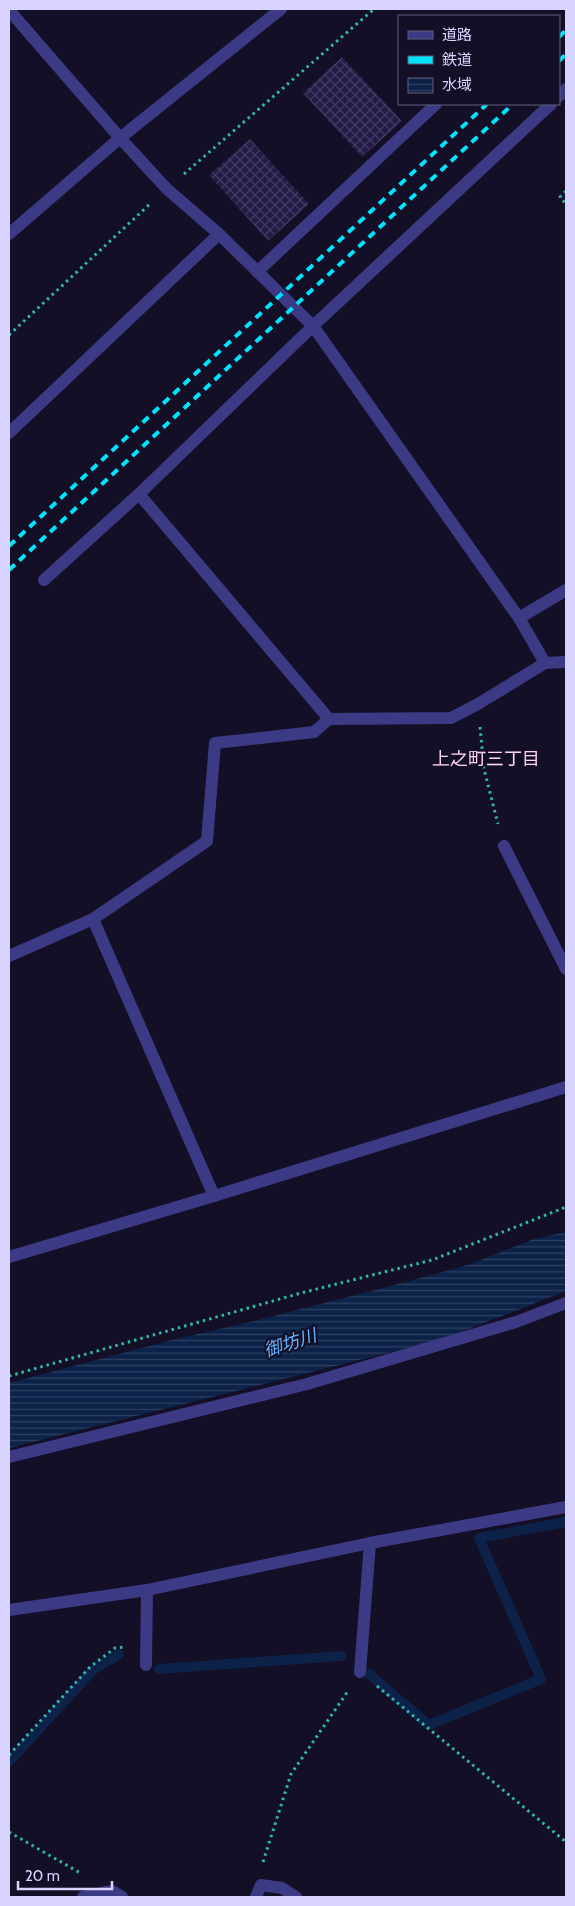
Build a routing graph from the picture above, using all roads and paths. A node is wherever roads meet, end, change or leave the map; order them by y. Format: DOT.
graph roads {
  1 [pos="281,9"];
  2 [pos="374,9"];
  3 [pos="9,10"];
  4 [pos="435,105"];
  5 [pos="550,105"];
  6 [pos="120,138"];
  7 [pos="167,189"];
  8 [pos="566,191"];
  9 [pos="566,204"];
  10 [pos="9,234"];
  11 [pos="219,234"];
  12 [pos="258,272"];
  13 [pos="313,326"];
  14 [pos="9,335"];
  15 [pos="9,433"];
  16 [pos="139,494"];
  17 [pos="44,580"];
  18 [pos="566,590"];
  19 [pos="519,618"];
  20 [pos="566,662"];
  21 [pos="544,663"];
  22 [pos="478,704"];
  23 [pos="329,719"];
  24 [pos="504,846"];
  25 [pos="93,919"];
  26 [pos="9,956"];
  27 [pos="566,969"];
  28 [pos="566,1088"];
  29 [pos="214,1196"];
  30 [pos="566,1207"];
  31 [pos="9,1257"];
  32 [pos="566,1303"];
  33 [pos="9,1376"];
  34 [pos="9,1457"];
  35 [pos="566,1507"];
  36 [pos="370,1544"];
  37 [pos="147,1590"];
  38 [pos="9,1610"];
  39 [pos="146,1645"];
  40 [pos="146,1665"];
  41 [pos="360,1672"];
  42 [pos="9,1755"];
  43 [pos="9,1832"];
  44 [pos="566,1842"];
  45 [pos="261,1885"];
  46 [pos="117,1894"];
  47 [pos="83,1897"];
  48 [pos="256,1897"];
  49 [pos="296,1897"];
  1 -- 6 [label="street"];
  2 -- 7 [label="path"];
  3 -- 6 [label="street"];
  4 -- 12 [label="street"];
  5 -- 13 [label="street"];
  6 -- 7 [label="street"];
  6 -- 10 [label="street"];
  7 -- 11 [label="street"];
  7 -- 14 [label="path"];
  8 -- 9 [label="path"];
  11 -- 12 [label="street"];
  11 -- 15 [label="street"];
  12 -- 13 [label="street"];
  13 -- 16 [label="street"];
  13 -- 19 [label="street"];
  16 -- 17 [label="street"];
  16 -- 23 [label="street"];
  18 -- 19 [label="street"];
  19 -- 21 [label="street"];
  20 -- 21 [label="street"];
  21 -- 22 [label="street"];
  22 -- 23 [label="street"];
  22 -- 24 [label="path"];
  23 -- 25 [label="street"];
  24 -- 27 [label="street"];
  25 -- 26 [label="street"];
  25 -- 29 [label="street"];
  28 -- 29 [label="street"];
  29 -- 31 [label="street"];
  30 -- 33 [label="path"];
  32 -- 34 [label="street"];
  35 -- 36 [label="street"];
  36 -- 37 [label="street"];
  36 -- 41 [label="street"];
  37 -- 38 [label="street"];
  37 -- 39 [label="street"];
  39 -- 40 [label="street"];
  39 -- 42 [label="path"];
  41 -- 44 [label="path"];
  41 -- 45 [label="path"];
  43 -- 46 [label="path"];
  45 -- 48 [label="street"];
  45 -- 49 [label="street"];
  46 -- 47 [label="street"];
}
